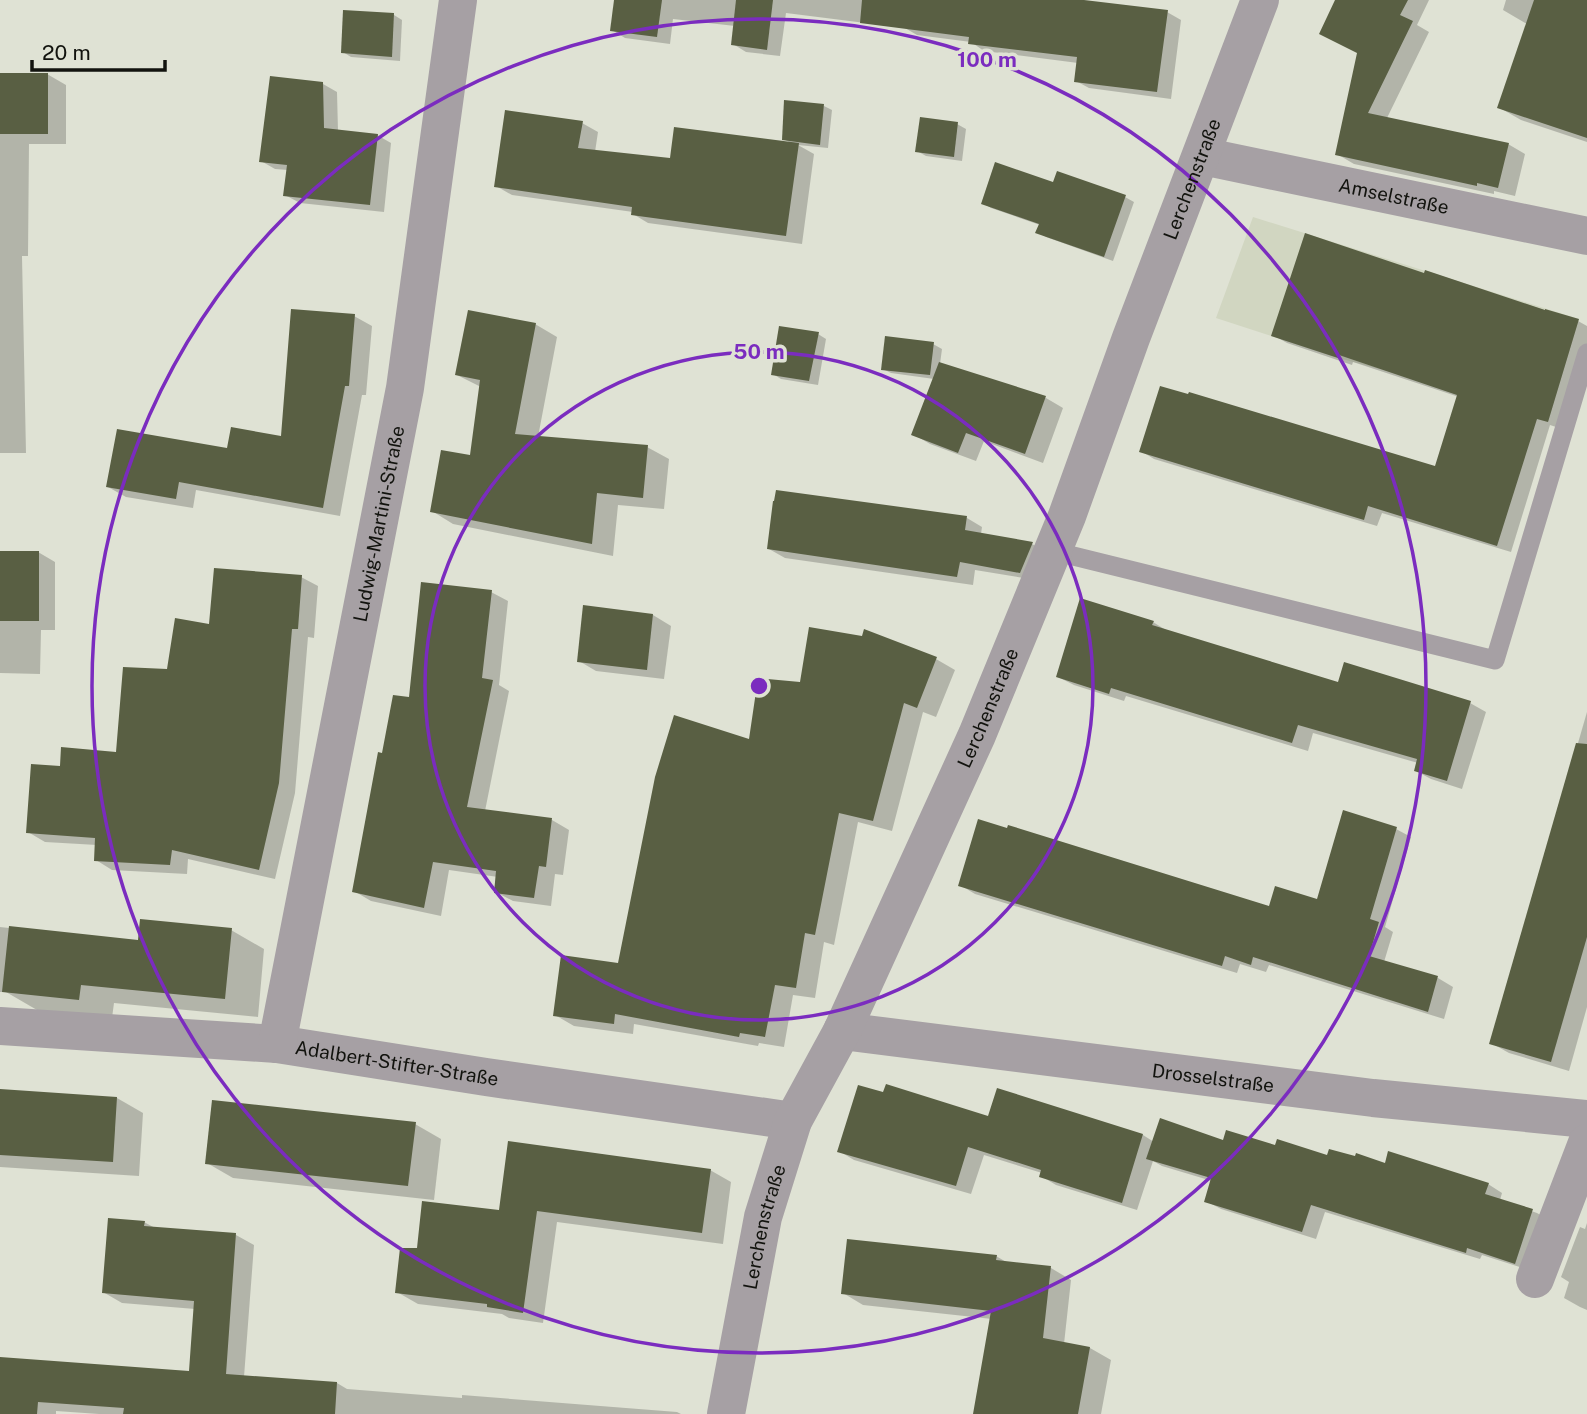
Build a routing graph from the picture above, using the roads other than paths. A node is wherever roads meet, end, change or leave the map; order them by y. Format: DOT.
graph roads {
  1 [pos="458,0"];
  2 [pos="1260,0"];
  3 [pos="1202,156"];
  4 [pos="1587,236"];
  5 [pos="1587,353"];
  6 [pos="1053,551"];
  7 [pos="0,1026"];
  8 [pos="842,1031"];
  9 [pos="276,1044"];
  10 [pos="1587,1119"];
  11 [pos="793,1121"];
  12 [pos="1587,1143"];
  13 [pos="1535,1279"];
  14 [pos="726,1414"];
  1 -- 9 [label="street, Ludwig-Martini-Straße"];
  2 -- 3 [label="street, Lerchenstraße"];
  3 -- 4 [label="street, Amselstraße"];
  3 -- 6 [label="street, Lerchenstraße"];
  5 -- 6 [label="lane"];
  6 -- 8 [label="street, Lerchenstraße"];
  7 -- 9 [label="street, Adalbert-Stifter-Straße"];
  8 -- 10 [label="street, Drosselstraße"];
  8 -- 11 [label="street, Lerchenstraße"];
  9 -- 11 [label="street, Adalbert-Stifter-Straße"];
  11 -- 14 [label="street, Lerchenstraße"];
  12 -- 13 [label="street"];
}
